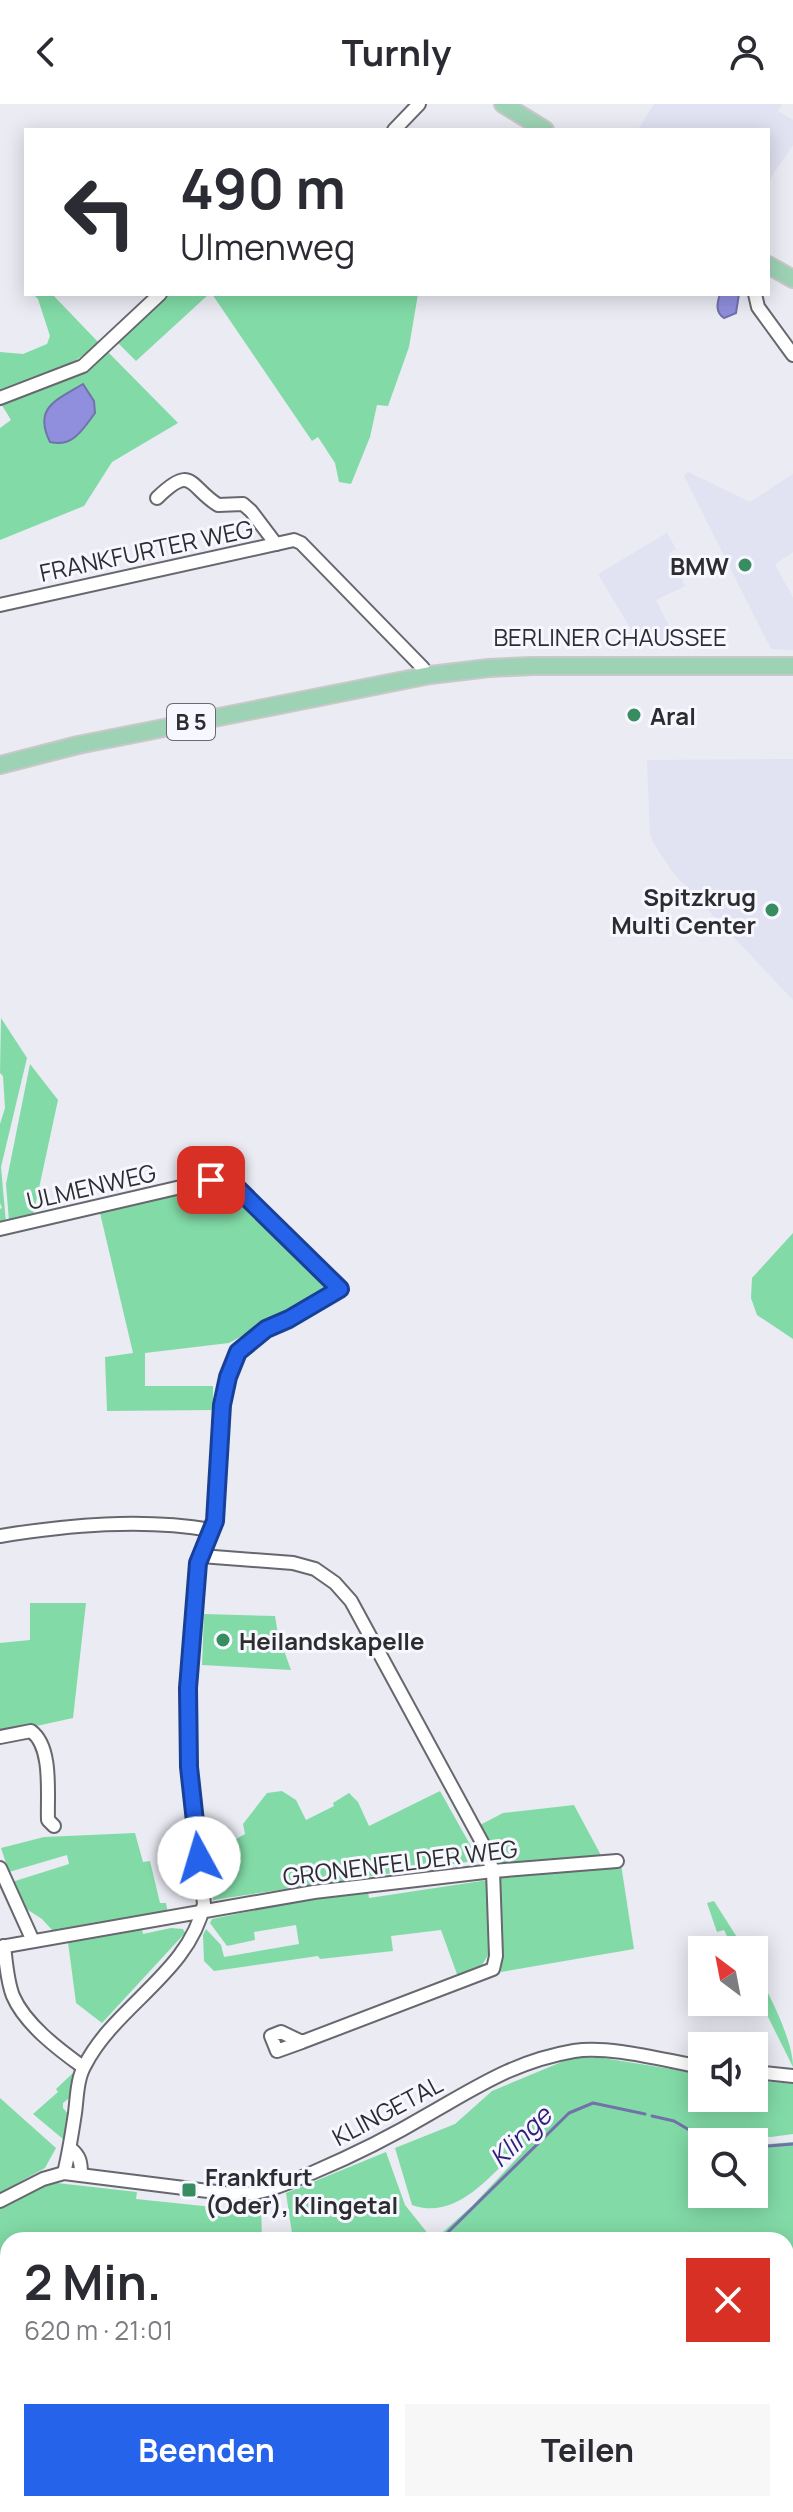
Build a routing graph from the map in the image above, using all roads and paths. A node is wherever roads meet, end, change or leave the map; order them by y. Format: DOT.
graph roads {
  1 [pos="419,104"];
  2 [pos="503,104"];
  3 [pos="396,128"];
  4 [pos="542,128"];
  5 [pos="770,266"];
  6 [pos="793,279"];
  7 [pos="158,296"];
  8 [pos="755,296"];
  9 [pos="793,355"];
  10 [pos="0,398"];
  11 [pos="157,498"];
  12 [pos="276,544"];
  13 [pos="0,605"];
  14 [pos="793,663"];
  15 [pos="426,673"];
  16 [pos="0,765"];
  17 [pos="0,1229"];
  18 [pos="211,1530"];
  19 [pos="0,1536"];
  20 [pos="201,1556"];
  21 [pos="0,1737"];
  22 [pos="54,1826"];
  23 [pos="617,1861"];
  24 [pos="0,1868"];
  25 [pos="493,1871"];
  26 [pos="202,1913"];
  27 [pos="33,1941"];
  28 [pos="2,1947"];
  29 [pos="302,2042"];
  30 [pos="688,2065"];
  31 [pos="83,2067"];
  32 [pos="768,2073"];
  33 [pos="793,2076"];
  34 [pos="70,2148"];
  35 [pos="64,2173"];
  36 [pos="81,2175"];
  37 [pos="0,2201"];
  1 -- 3 [label="street"];
  2 -- 4 [label="main road"];
  5 -- 6 [label="main road"];
  7 -- 10 [label="street"];
  8 -- 9 [label="street"];
  11 -- 12 [label="street"];
  12 -- 13 [label="street, FRANKFURTER WEG"];
  12 -- 15 [label="street, FRANKFURTER WEG"];
  14 -- 15 [label="main road, BERLINER CHAUSSEE / B 5"];
  15 -- 16 [label="main road, BERLINER CHAUSSEE / B 5"];
  17 -- 18 [label="street, ULMENWEG"];
  18 -- 19 [label="street"];
  18 -- 20 [label="street"];
  20 -- 25 [label="street"];
  20 -- 26 [label="street"];
  21 -- 22 [label="street"];
  23 -- 25 [label="street, GRONENFELDER WEG"];
  24 -- 27 [label="street"];
  25 -- 26 [label="street, GRONENFELDER WEG"];
  25 -- 29 [label="street"];
  26 -- 27 [label="street, GRONENFELDER WEG"];
  26 -- 31 [label="street"];
  27 -- 28 [label="street, GRONENFELDER WEG"];
  28 -- 31 [label="street"];
  30 -- 36 [label="street, KLINGETAL"];
  31 -- 34 [label="street"];
  32 -- 33 [label="street"];
  34 -- 35 [label="street"];
  34 -- 36 [label="street"];
  35 -- 36 [label="street, KLINGETAL"];
  35 -- 37 [label="street, KLINGETAL"];
}
